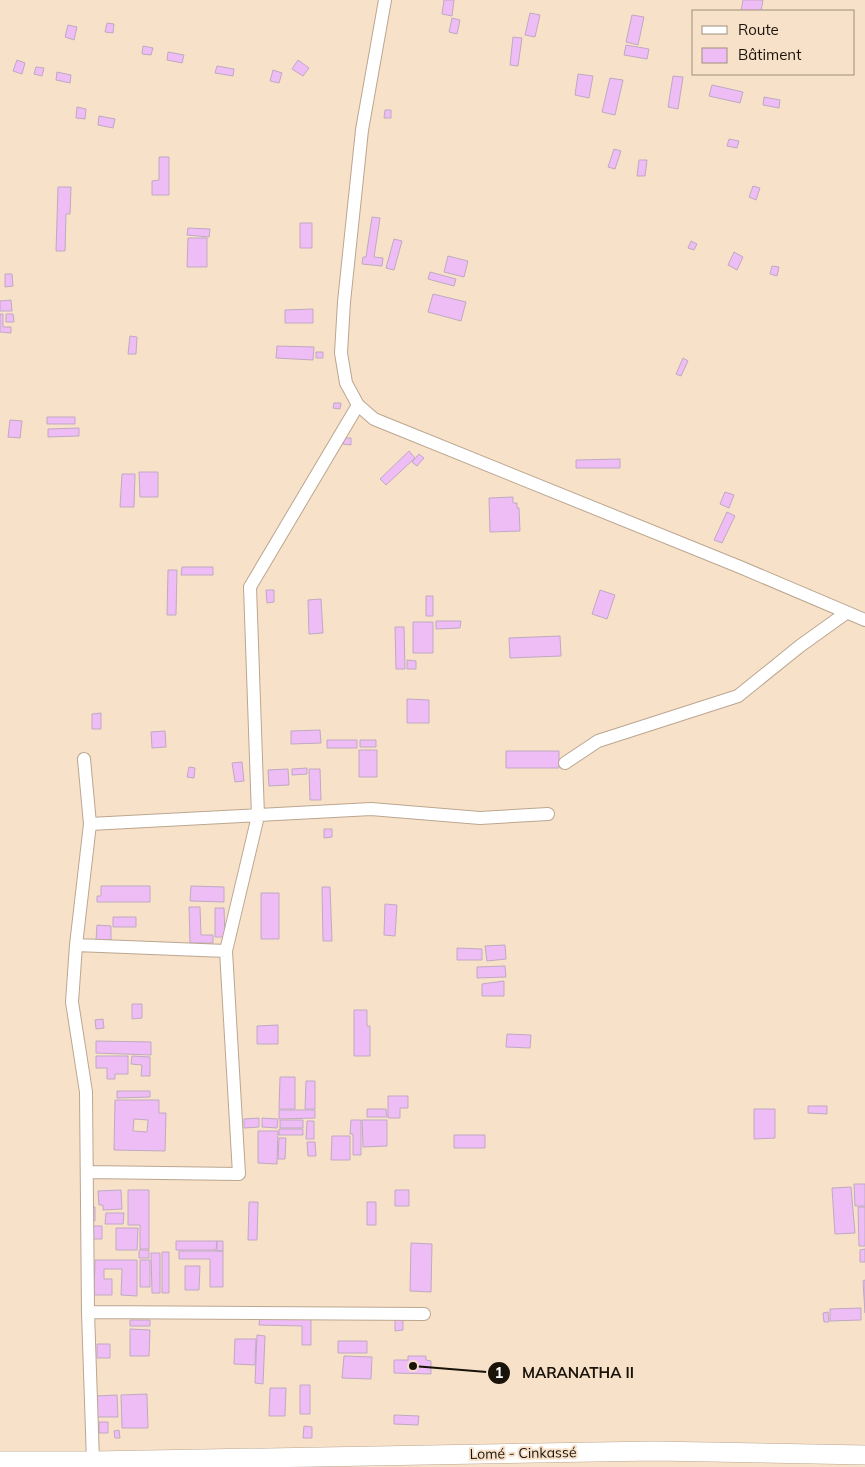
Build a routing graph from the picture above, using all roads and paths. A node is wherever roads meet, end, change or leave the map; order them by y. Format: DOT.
graph roads {
  1 [pos="386,0"];
  2 [pos="358,405"];
  3 [pos="846,613"];
  4 [pos="865,620"];
  5 [pos="84,760"];
  6 [pos="565,763"];
  7 [pos="548,814"];
  8 [pos="258,816"];
  9 [pos="90,824"];
  10 [pos="76,945"];
  11 [pos="226,951"];
  12 [pos="88,1172"];
  13 [pos="88,1312"];
  14 [pos="424,1314"];
  15 [pos="865,1455"];
  16 [pos="0,1460"];
  17 [pos="68,1460"];
  18 [pos="92,1460"];
  19 [pos="51,1467"];
  1 -- 2 [label="street"];
  2 -- 3 [label="street"];
  2 -- 8 [label="street"];
  3 -- 4 [label="street"];
  3 -- 6 [label="street"];
  5 -- 9 [label="street"];
  7 -- 8 [label="street"];
  8 -- 9 [label="street"];
  8 -- 11 [label="street"];
  9 -- 10 [label="street"];
  10 -- 11 [label="street"];
  10 -- 12 [label="street"];
  11 -- 12 [label="street"];
  12 -- 13 [label="street"];
  13 -- 14 [label="street"];
  13 -- 18 [label="street"];
  15 -- 18 [label="highway, Lomé - Cinkassé"];
  16 -- 17 [label="highway, Lomé - Cinkassé"];
  17 -- 18 [label="highway, Lomé - Cinkassé"];
  17 -- 19 [label="street"];
}
